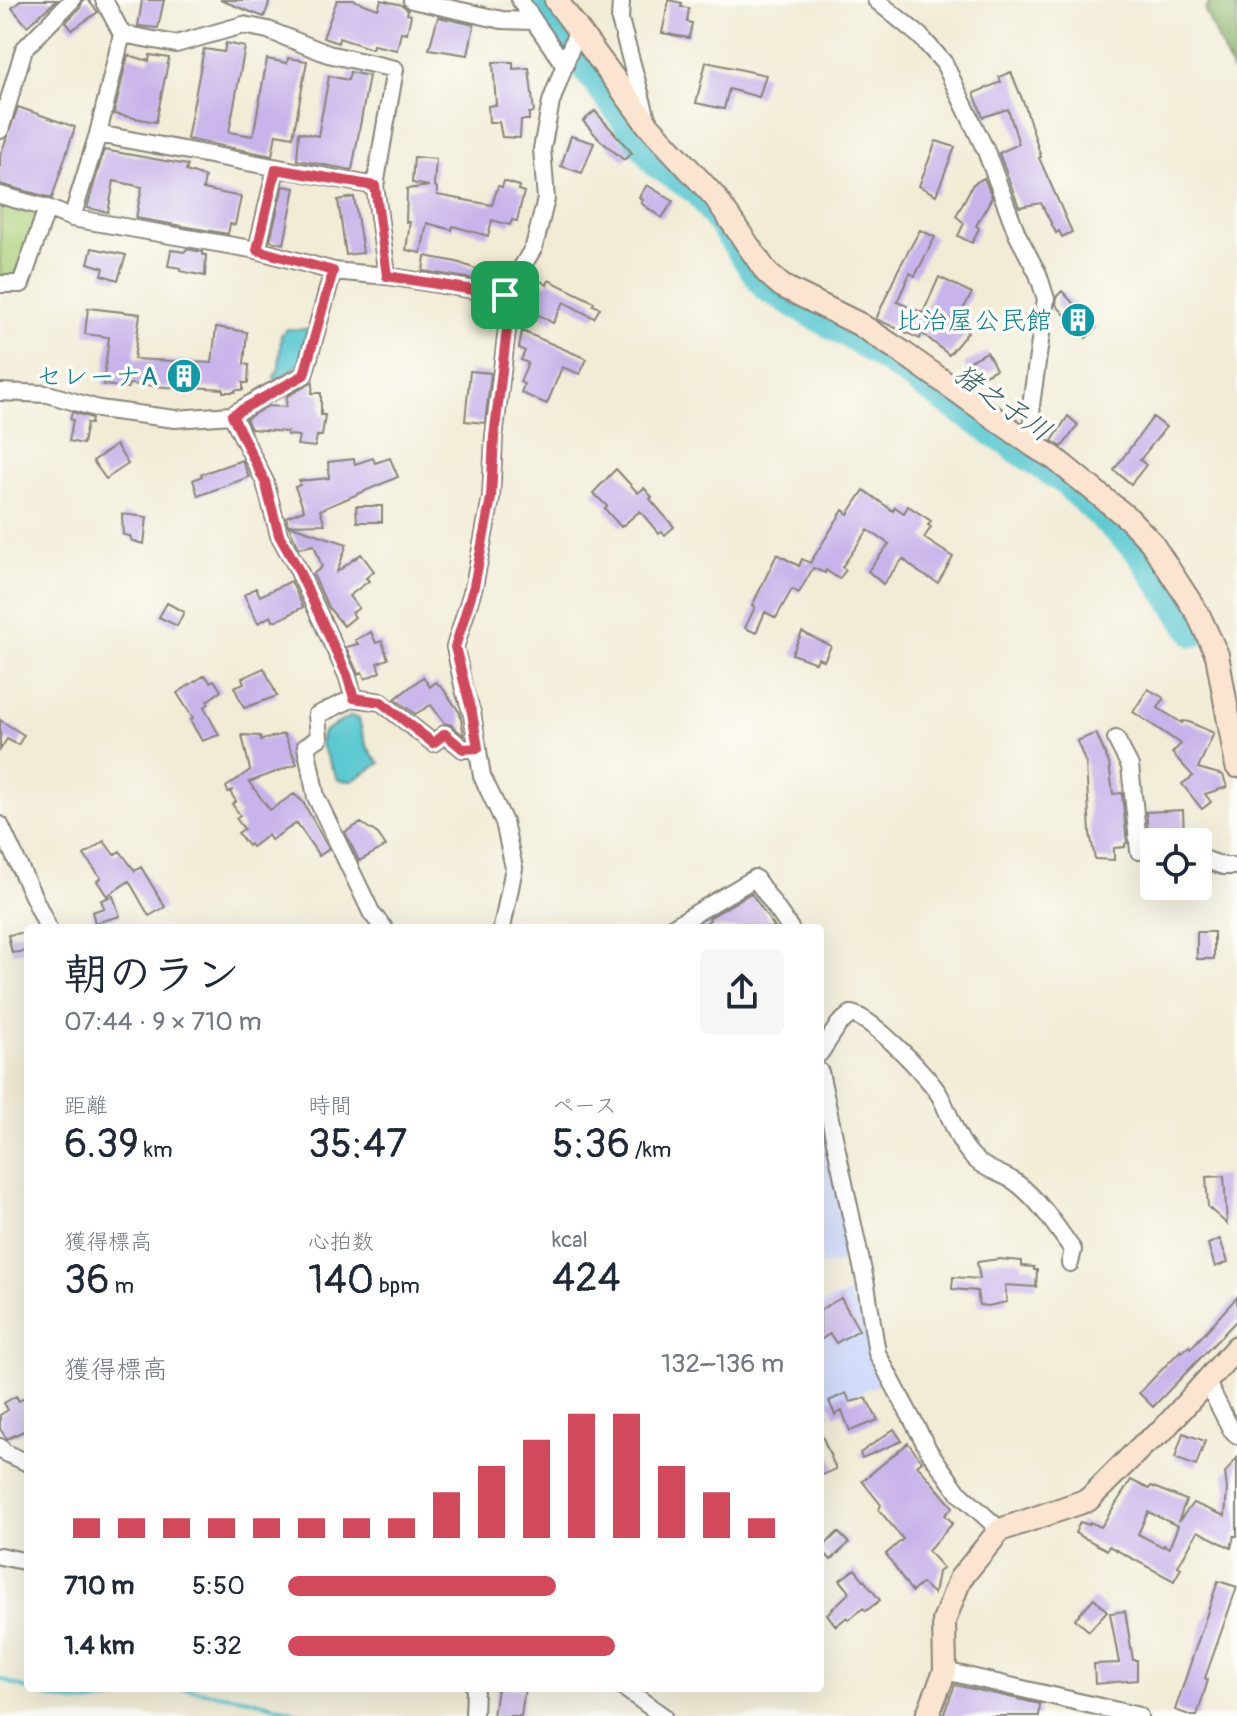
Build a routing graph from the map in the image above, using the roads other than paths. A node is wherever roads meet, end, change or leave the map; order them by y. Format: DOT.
graph roads {
  1 [pos="72,0"];
  2 [pos="104,0"];
  3 [pos="412,0"];
  4 [pos="520,0"];
  5 [pos="556,0"];
  6 [pos="621,0"];
  7 [pos="876,0"];
  8 [pos="534,21"];
  9 [pos="122,34"];
  10 [pos="576,34"];
  11 [pos="566,63"];
  12 [pos="648,125"];
  13 [pos="0,130"];
  14 [pos="98,134"];
  15 [pos="276,169"];
  16 [pos="375,186"];
  17 [pos="0,195"];
  18 [pos="47,208"];
  19 [pos="72,218"];
  20 [pos="257,250"];
  21 [pos="333,271"];
  22 [pos="387,276"];
  23 [pos="0,284"];
  24 [pos="505,295"];
  25 [pos="0,392"];
  26 [pos="232,415"];
  27 [pos="1034,446"];
  28 [pos="354,698"];
  29 [pos="1232,703"];
  30 [pos="1116,739"];
  31 [pos="478,748"];
  32 [pos="1237,766"];
  33 [pos="0,825"];
  34 [pos="1140,851"];
  35 [pos="1212,862"];
  36 [pos="1237,866"];
  37 [pos="46,924"];
  38 [pos="381,924"];
  39 [pos="503,924"];
  40 [pos="678,924"];
  41 [pos="787,924"];
  42 [pos="824,1047"];
  43 [pos="824,1091"];
  44 [pos="1070,1263"];
  45 [pos="1237,1347"];
  46 [pos="1205,1379"];
  47 [pos="1237,1435"];
  48 [pos="0,1447"];
  49 [pos="24,1461"];
  50 [pos="1000,1530"];
  51 [pos="0,1556"];
  52 [pos="24,1561"];
  53 [pos="945,1671"];
  54 [pos="475,1692"];
  55 [pos="630,1692"];
  56 [pos="474,1716"];
  57 [pos="663,1716"];
  58 [pos="927,1716"];
  59 [pos="1139,1716"];
  1 -- 13 [label="street"];
  2 -- 9 [label="street"];
  3 -- 8 [label="street"];
  4 -- 8 [label="street"];
  5 -- 10 [label="street"];
  6 -- 12 [label="street"];
  7 -- 27 [label="street"];
  8 -- 11 [label="street"];
  9 -- 14 [label="street"];
  9 -- 16 [label="street"];
  10 -- 11 [label="street"];
  10 -- 12 [label="street"];
  11 -- 24 [label="street"];
  12 -- 27 [label="street"];
  14 -- 15 [label="street"];
  14 -- 19 [label="street"];
  15 -- 16 [label="street"];
  15 -- 20 [label="street"];
  16 -- 22 [label="street"];
  17 -- 18 [label="street"];
  18 -- 19 [label="street"];
  18 -- 23 [label="street"];
  19 -- 20 [label="street"];
  20 -- 21 [label="street"];
  21 -- 22 [label="street"];
  21 -- 26 [label="street"];
  22 -- 24 [label="street"];
  24 -- 31 [label="street"];
  25 -- 26 [label="street"];
  26 -- 28 [label="street"];
  27 -- 29 [label="street"];
  28 -- 31 [label="street"];
  28 -- 38 [label="street"];
  29 -- 32 [label="street"];
  30 -- 34 [label="street"];
  31 -- 39 [label="street"];
  33 -- 37 [label="street"];
  35 -- 36 [label="street"];
  40 -- 41 [label="street"];
  42 -- 44 [label="street"];
  43 -- 50 [label="street"];
  45 -- 46 [label="street"];
  46 -- 47 [label="street"];
  46 -- 50 [label="street"];
  48 -- 49 [label="street"];
  50 -- 53 [label="street"];
  51 -- 52 [label="street"];
  53 -- 58 [label="street"];
  53 -- 59 [label="street"];
  54 -- 56 [label="street"];
  55 -- 57 [label="street"];
}
